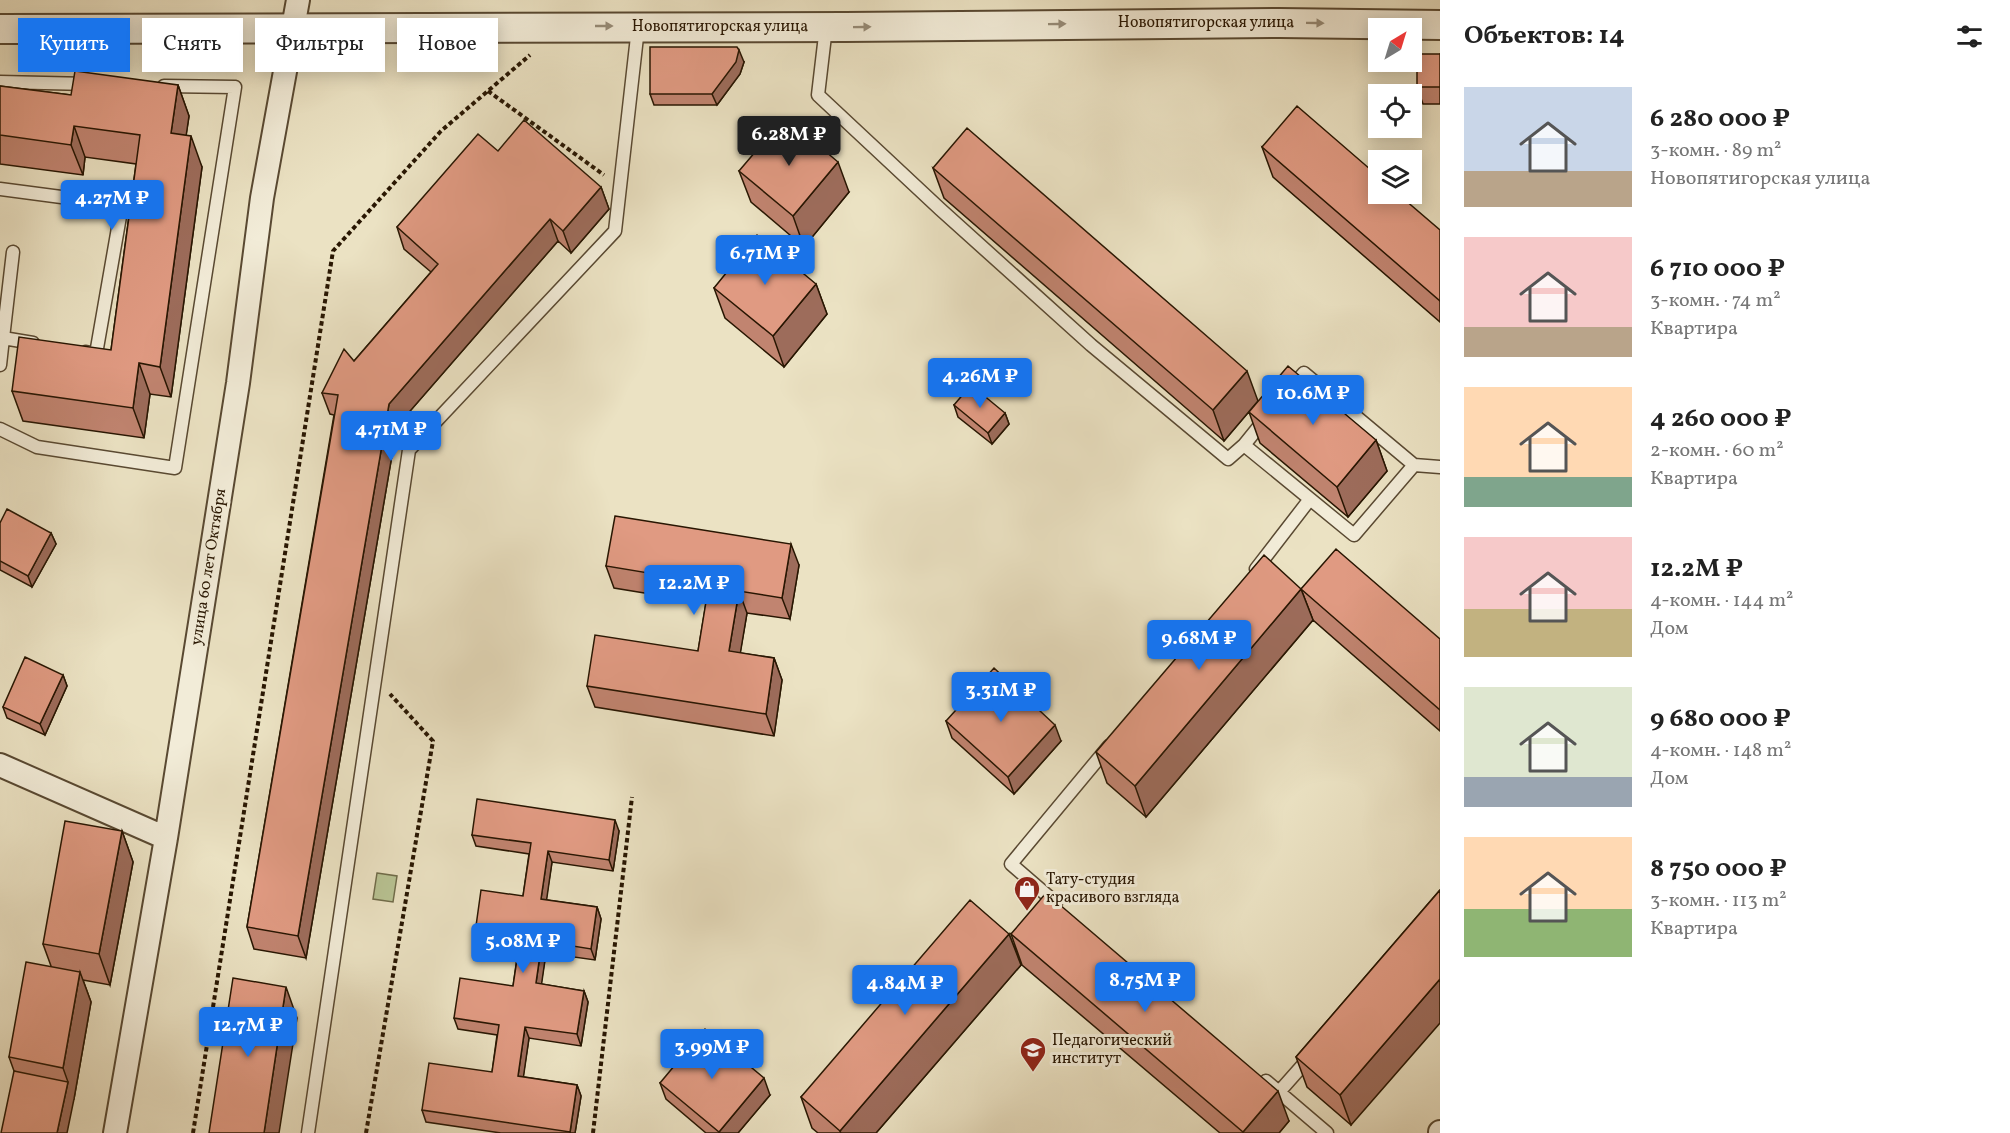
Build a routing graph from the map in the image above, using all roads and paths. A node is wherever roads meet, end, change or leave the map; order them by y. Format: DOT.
graph roads {
  1 [pos="296,14"];
  2 [pos="1440,25"];
  3 [pos="564,27"];
  4 [pos="638,27"];
  5 [pos="826,27"];
  6 [pos="0,29"];
  7 [pos="0,82"];
  8 [pos="106,84"];
  9 [pos="153,86"];
  10 [pos="488,91"];
  11 [pos="620,187"];
  12 [pos="0,189"];
  13 [pos="13,252"];
  14 [pos="3,338"];
  15 [pos="50,346"];
  16 [pos="73,350"];
  17 [pos="0,365"];
  18 [pos="0,429"];
  19 [pos="1244,445"];
  20 [pos="1414,465"];
  21 [pos="1440,467"];
  22 [pos="1310,499"];
  23 [pos="1246,580"];
  24 [pos="375,678"];
  25 [pos="1114,740"];
  26 [pos="0,765"];
  27 [pos="632,798"];
  28 [pos="166,838"];
  29 [pos="1064,910"];
  30 [pos="1319,1048"];
  31 [pos="1252,1070"];
  32 [pos="1279,1092"];
  33 [pos="114,1133"];
  34 [pos="193,1133"];
  35 [pos="308,1133"];
  36 [pos="366,1133"];
  37 [pos="593,1133"];
  38 [pos="1327,1133"];
  1 -- 3 [label="street, Новопятигорская улица"];
  1 -- 6 [label="street, Новопятигорская улица"];
  1 -- 28 [label="street, улица 60 лет Октября"];
  5 -- 2 [label="street, Новопятигорская улица, one-way"];
  3 -- 4 [label="street, Новопятигорская улица, one-way"];
  3 -- 10 [label="path"];
  4 -- 5 [label="street, Новопятигорская улица"];
  4 -- 11 [label="lane"];
  5 -- 19 [label="lane"];
  7 -- 8 [label="lane"];
  9 -- 18 [label="lane"];
  10 -- 11 [label="path"];
  10 -- 34 [label="path"];
  11 -- 24 [label="lane"];
  12 -- 16 [label="lane"];
  13 -- 14 [label="lane"];
  14 -- 15 [label="lane"];
  14 -- 17 [label="lane"];
  19 -- 20 [label="lane"];
  19 -- 22 [label="lane"];
  20 -- 21 [label="lane"];
  20 -- 22 [label="lane"];
  22 -- 23 [label="lane"];
  24 -- 35 [label="lane"];
  24 -- 36 [label="path"];
  25 -- 29 [label="lane"];
  26 -- 28 [label="street"];
  27 -- 37 [label="path"];
  28 -- 33 [label="street, улица 60 лет Октября"];
  30 -- 32 [label="lane"];
  31 -- 32 [label="lane"];
  32 -- 38 [label="lane"];
}
